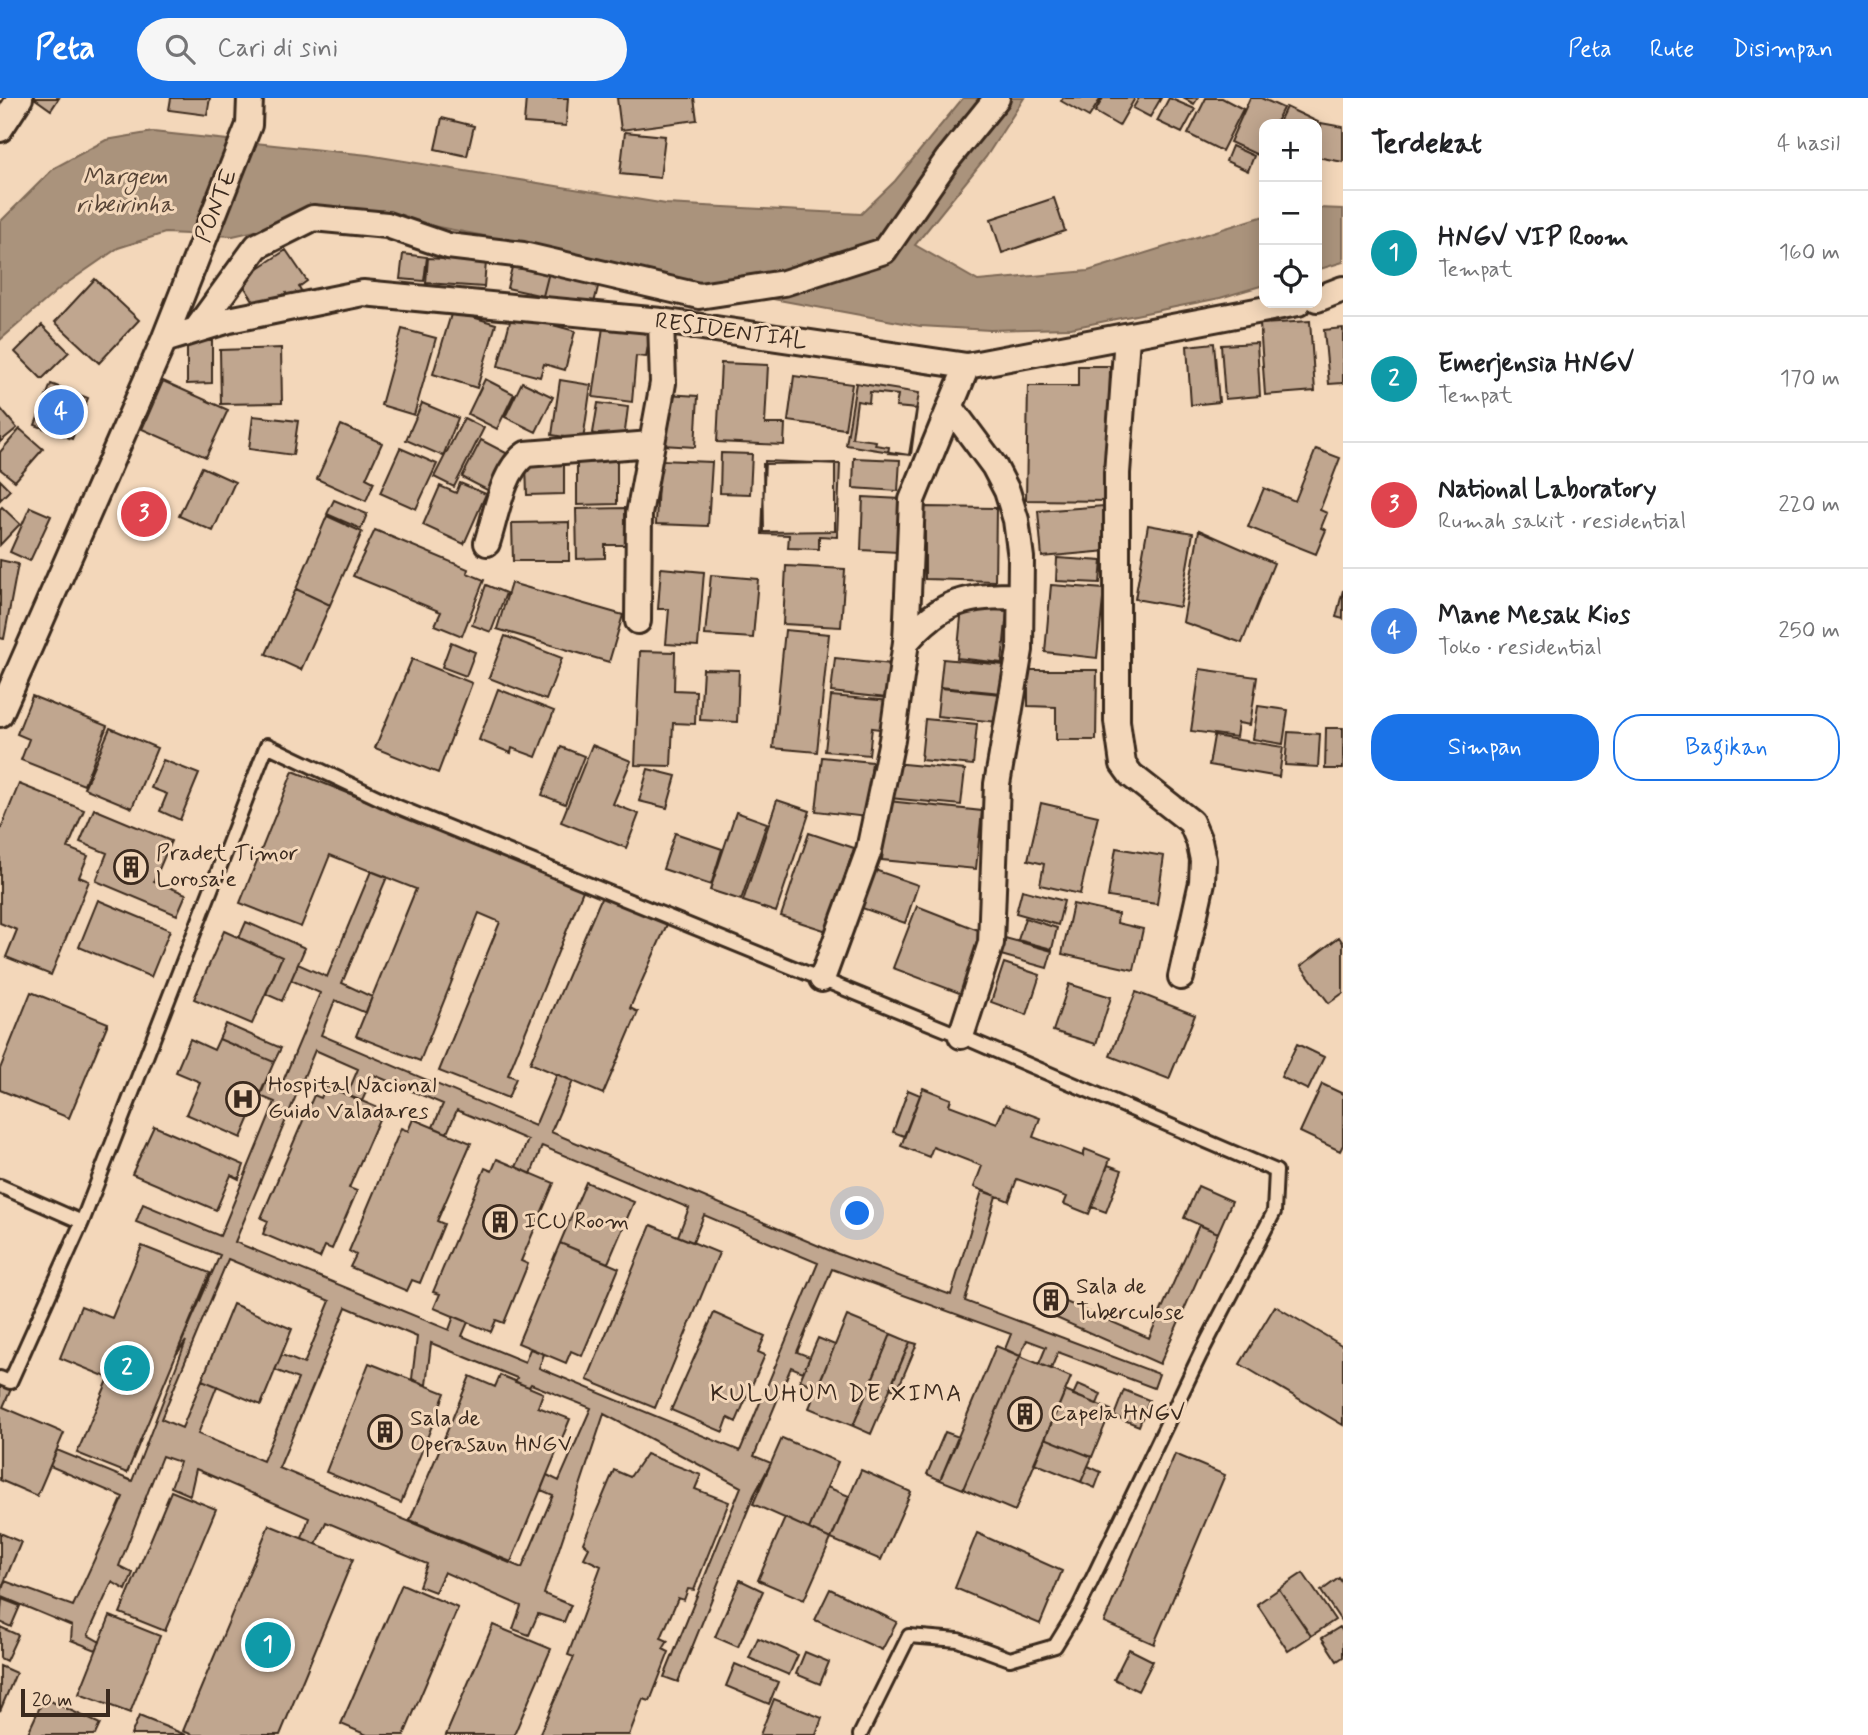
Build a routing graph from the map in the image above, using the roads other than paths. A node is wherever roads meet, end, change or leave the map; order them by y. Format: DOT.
graph roads {
  1 [pos="20,98"];
  2 [pos="250,98"];
  3 [pos="997,98"];
  4 [pos="0,129"];
  5 [pos="1343,289"];
  6 [pos="1322,297"];
  7 [pos="1273,308"];
  8 [pos="661,321"];
  9 [pos="196,330"];
  10 [pos="1127,337"];
  11 [pos="163,340"];
  12 [pos="967,366"];
  13 [pos="951,408"];
  14 [pos="651,444"];
  15 [pos="487,543"];
  16 [pos="1021,596"];
  17 [pos="638,621"];
  18 [pos="906,642"];
  19 [pos="10,662"];
  20 [pos="0,714"];
  21 [pos="1181,977"];
  22 [pos="822,979"];
  23 [pos="961,1036"];
  24 [pos="0,1186"];
  25 [pos="82,1222"];
  26 [pos="0,1378"];
  27 [pos="860,1735"];
  1 -- 4 [label="street"];
  2 -- 11 [label="street, PONTE"];
  3 -- 9 [label="street"];
  5 -- 6 [label="street"];
  7 -- 10 [label="street, RESIDENTIAL"];
  8 -- 9 [label="street, RESIDENTIAL"];
  8 -- 12 [label="street, RESIDENTIAL"];
  8 -- 14 [label="street"];
  9 -- 11 [label="street, RESIDENTIAL"];
  10 -- 12 [label="street, RESIDENTIAL"];
  10 -- 21 [label="street"];
  11 -- 19 [label="street, PONTE"];
  12 -- 13 [label="street"];
  13 -- 16 [label="street"];
  13 -- 18 [label="street"];
  14 -- 15 [label="street"];
  14 -- 17 [label="street"];
  16 -- 18 [label="street"];
  16 -- 23 [label="street"];
  18 -- 22 [label="street"];
  19 -- 20 [label="street, PONTE"];
  22 -- 23 [label="lane"];
  22 -- 25 [label="lane"];
  23 -- 27 [label="lane"];
  24 -- 25 [label="lane"];
  25 -- 26 [label="lane"];
}
